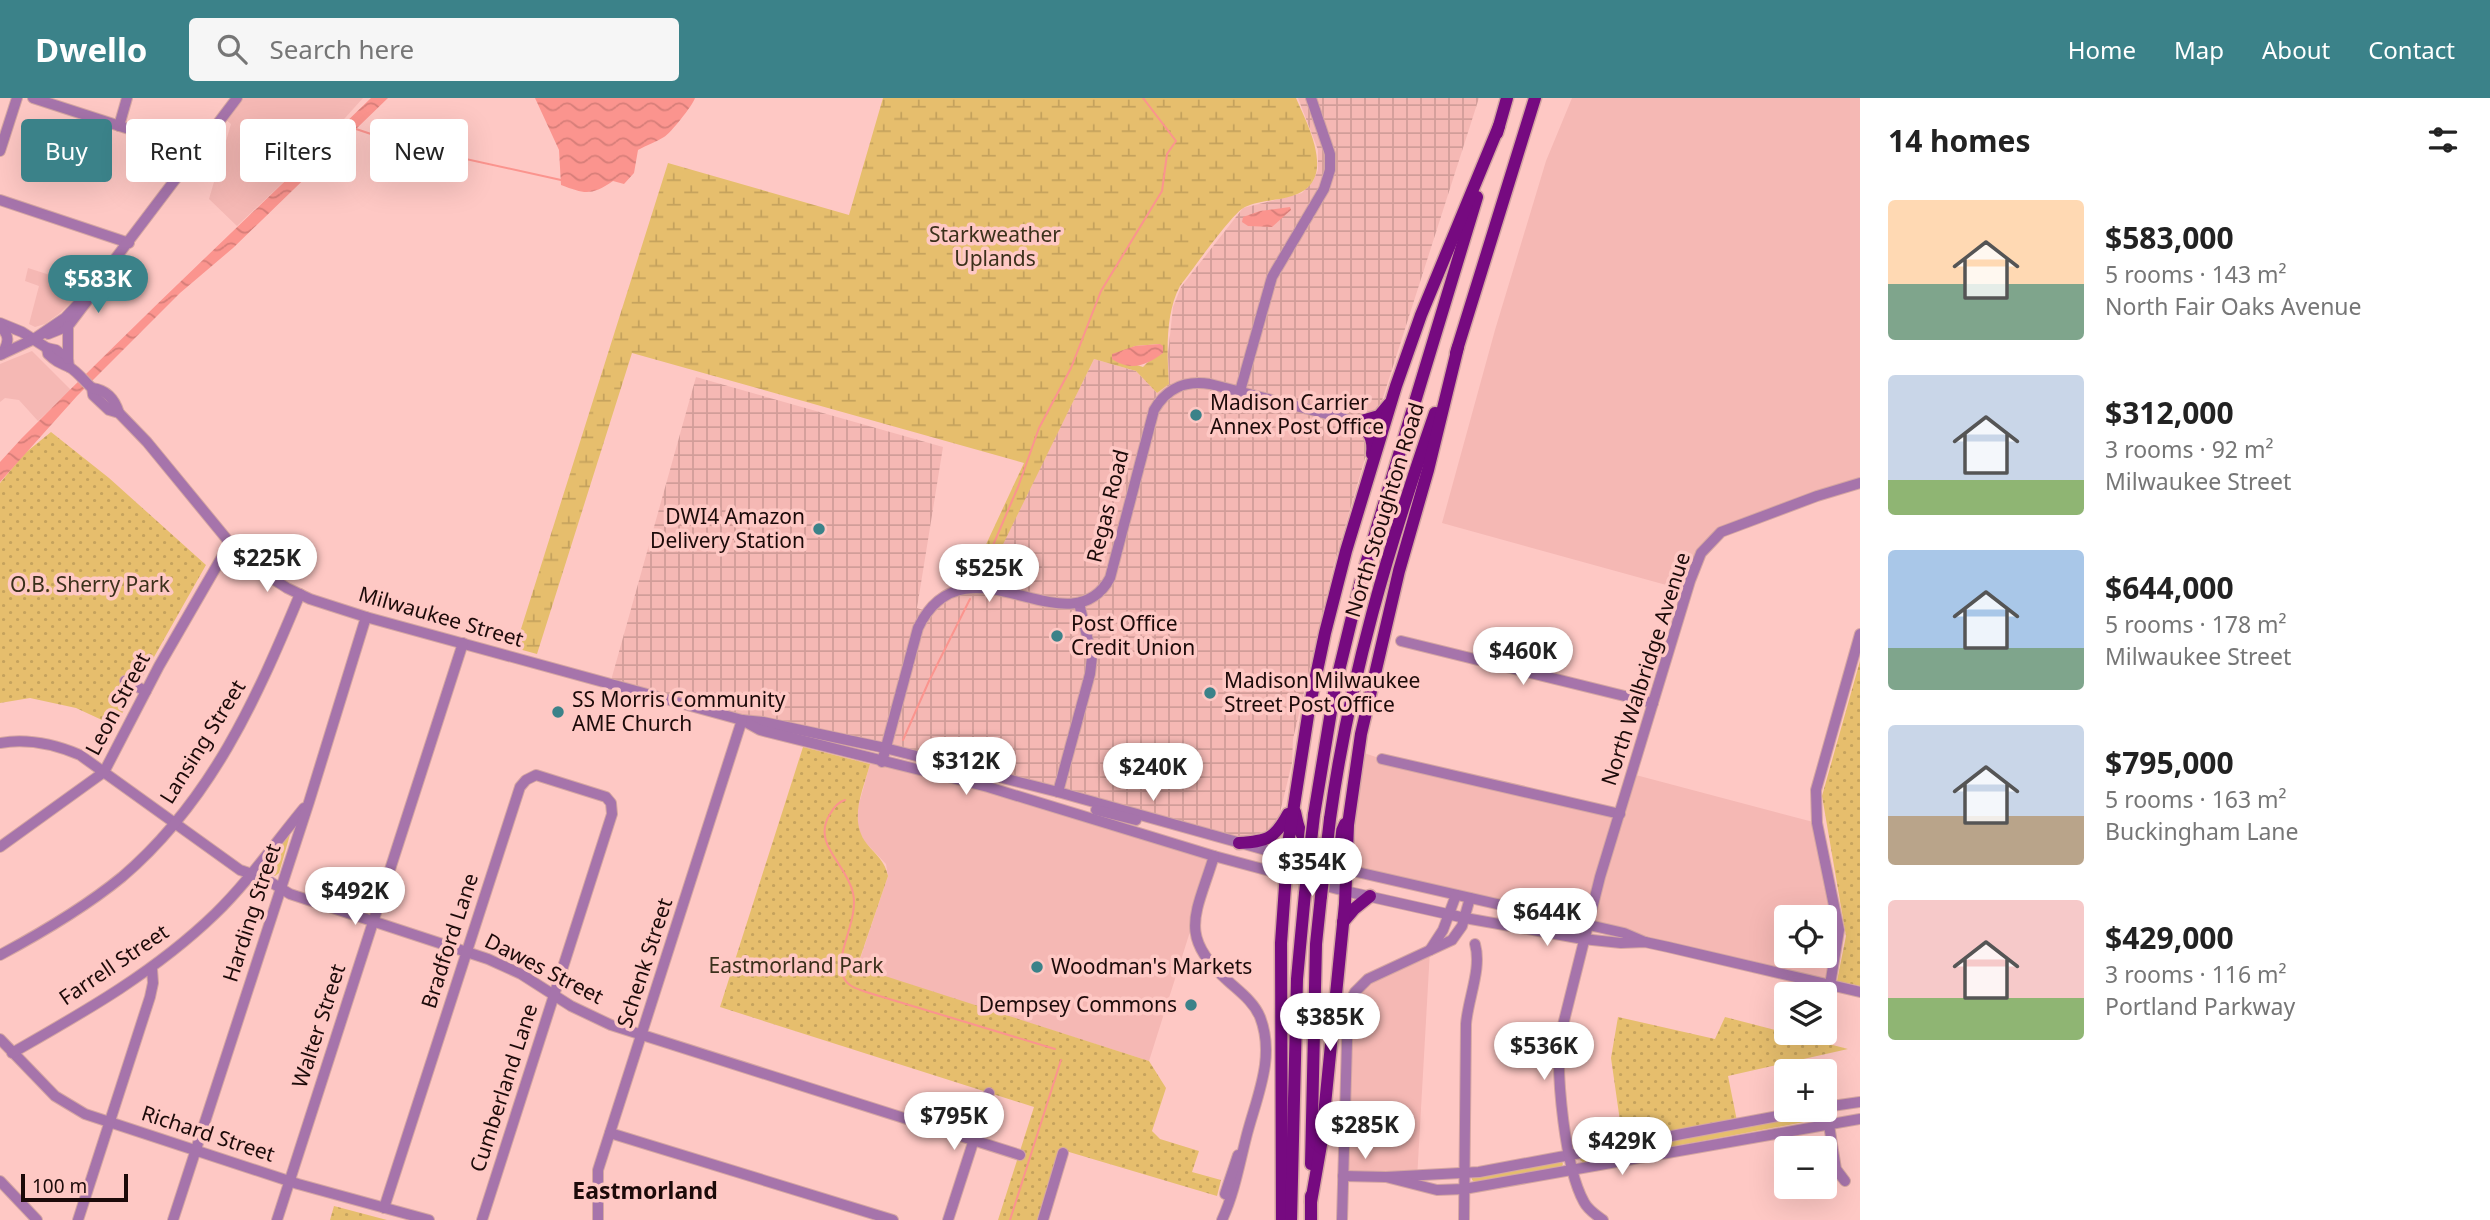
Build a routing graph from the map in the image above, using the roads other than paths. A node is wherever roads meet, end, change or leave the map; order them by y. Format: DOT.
graph roads {
  1 [pos="17,98"];
  2 [pos="33,98"];
  3 [pos="127,98"];
  4 [pos="237,98"];
  5 [pos="1311,98"];
  6 [pos="1507,98"];
  7 [pos="1535,98"];
  8 [pos="221,119"];
  9 [pos="118,126"];
  10 [pos="1499,126"];
  11 [pos="126,129"];
  12 [pos="0,149"];
  13 [pos="174,182"];
  14 [pos="0,200"];
  15 [pos="129,243"];
  16 [pos="97,283"];
  17 [pos="0,325"];
  18 [pos="68,326"];
  19 [pos="34,339"];
  20 [pos="1458,346"];
  21 [pos="1,355"];
  22 [pos="68,363"];
  23 [pos="1396,386"];
  24 [pos="1240,391"];
  25 [pos="1358,422"];
  26 [pos="1368,478"];
  27 [pos="1860,483"];
  28 [pos="230,543"];
  29 [pos="300,594"];
  30 [pos="1079,603"];
  31 [pos="366,617"];
  32 [pos="1860,634"];
  33 [pos="1401,641"];
  34 [pos="463,643"];
  35 [pos="125,681"];
  36 [pos="146,691"];
  37 [pos="1653,703"];
  38 [pos="742,720"];
  39 [pos="0,743"];
  40 [pos="885,748"];
  41 [pos="1382,759"];
  42 [pos="882,762"];
  43 [pos="104,772"];
  44 [pos="981,785"];
  45 [pos="1058,792"];
  46 [pos="309,802"];
  47 [pos="1293,804"];
  48 [pos="1350,806"];
  49 [pos="612,807"];
  50 [pos="1057,807"];
  51 [pos="1619,814"];
  52 [pos="175,824"];
  53 [pos="1171,824"];
  54 [pos="1239,843"];
  55 [pos="0,847"];
  56 [pos="1214,856"];
  57 [pos="1287,856"];
  58 [pos="1345,869"];
  59 [pos="250,873"];
  60 [pos="1286,876"];
  61 [pos="281,888"];
  62 [pos="1345,891"];
  63 [pos="1457,895"];
  64 [pos="1370,896"];
  65 [pos="1470,898"];
  66 [pos="1450,915"];
  67 [pos="1465,918"];
  68 [pos="373,922"];
  69 [pos="1343,923"];
  70 [pos="1587,924"];
  71 [pos="1583,939"];
  72 [pos="1645,942"];
  73 [pos="1475,944"];
  74 [pos="1430,950"];
  75 [pos="468,952"];
  76 [pos="0,955"];
  77 [pos="152,969"];
  78 [pos="1817,982"];
  79 [pos="1830,982"];
  80 [pos="1837,987"];
  81 [pos="1860,992"];
  82 [pos="554,994"];
  83 [pos="642,1035"];
  84 [pos="0,1040"];
  85 [pos="12,1052"];
  86 [pos="989,1093"];
  87 [pos="1860,1102"];
  88 [pos="1837,1105"];
  89 [pos="1774,1117"];
  90 [pos="1860,1119"];
  91 [pos="109,1123"];
  92 [pos="1828,1124"];
  93 [pos="610,1133"];
  94 [pos="973,1141"];
  95 [pos="195,1150"];
  96 [pos="1063,1153"];
  97 [pos="1020,1155"];
  98 [pos="1570,1155"];
  99 [pos="1573,1171"];
  100 [pos="1464,1173"];
  101 [pos="1343,1176"];
  102 [pos="1386,1177"];
  103 [pos="0,1181"];
  104 [pos="290,1181"];
  105 [pos="1845,1181"];
  106 [pos="1464,1189"];
  107 [pos="1311,1202"];
  108 [pos="384,1208"];
  109 [pos="37,1220"];
  110 [pos="78,1220"];
  111 [pos="173,1220"];
  112 [pos="278,1220"];
  113 [pos="429,1220"];
  114 [pos="482,1220"];
  115 [pos="597,1220"];
  116 [pos="893,1220"];
  117 [pos="948,1220"];
  118 [pos="1042,1220"];
  119 [pos="1220,1220"];
  120 [pos="1282,1220"];
  121 [pos="1291,1220"];
  122 [pos="1311,1220"];
  123 [pos="1342,1220"];
  124 [pos="1464,1220"];
  125 [pos="1603,1220"];
  1 -- 12 [label="street"];
  2 -- 9 [label="street"];
  3 -- 9 [label="street"];
  4 -- 8 [label="street"];
  5 -- 24 [label="street"];
  6 -- 10 [label="main road, North Stoughton Road"];
  7 -- 20 [label="main road, North Stoughton Road"];
  9 -- 11 [label="street"];
  10 -- 23 [label="main road"];
  10 -- 121 [label="main road, North Stoughton Road, bridge"];
  13 -- 15 [label="street"];
  14 -- 15 [label="street"];
  15 -- 16 [label="street"];
  16 -- 18 [label="street"];
  16 -- 19 [label="street"];
  17 -- 19 [label="street, Milwaukee Street"];
  17 -- 21 [label="street"];
  18 -- 19 [label="street"];
  18 -- 22 [label="street"];
  19 -- 21 [label="street"];
  19 -- 22 [label="street, Milwaukee Street"];
  20 -- 48 [label="main road"];
  20 -- 107 [label="main road, North Stoughton Road, bridge"];
  22 -- 28 [label="street, Milwaukee Street"];
  23 -- 25 [label="main road"];
  23 -- 26 [label="main road"];
  24 -- 25 [label="street"];
  24 -- 30 [label="street, Regas Road"];
  25 -- 26 [label="main road"];
  26 -- 47 [label="main road"];
  27 -- 37 [label="street, North Walbridge Avenue"];
  28 -- 29 [label="street, Milwaukee Street"];
  28 -- 36 [label="street, Leon Street"];
  29 -- 31 [label="street, Milwaukee Street"];
  29 -- 52 [label="street, Lansing Street"];
  30 -- 40 [label="street"];
  30 -- 45 [label="street"];
  31 -- 34 [label="street, Milwaukee Street"];
  31 -- 46 [label="street, Harding Street"];
  32 -- 79 [label="street"];
  33 -- 37 [label="street"];
  34 -- 38 [label="street, Milwaukee Street"];
  34 -- 68 [label="street, Walter Street"];
  35 -- 36 [label="street"];
  36 -- 43 [label="street, Leon Street"];
  37 -- 51 [label="street, North Walbridge Avenue"];
  38 -- 40 [label="street, Milwaukee Street"];
  38 -- 42 [label="street, Milwaukee Street"];
  38 -- 83 [label="street, Schenk Street"];
  39 -- 43 [label="street, Dawes Street"];
  40 -- 42 [label="street"];
  40 -- 45 [label="street, Milwaukee Street"];
  41 -- 51 [label="street"];
  42 -- 44 [label="street, Milwaukee Street"];
  43 -- 52 [label="street, Dawes Street"];
  43 -- 55 [label="street, Leon Street"];
  44 -- 45 [label="street"];
  44 -- 50 [label="street, Milwaukee Street"];
  45 -- 53 [label="street, Milwaukee Street"];
  46 -- 59 [label="street, Farrell Street"];
  46 -- 61 [label="street, Harding Street"];
  47 -- 48 [label="main road"];
  47 -- 54 [label="main road"];
  47 -- 57 [label="main road"];
  48 -- 58 [label="main road"];
  49 -- 75 [label="street, Bradford Lane"];
  49 -- 82 [label="street, Cumberland Lane"];
  50 -- 53 [label="street"];
  50 -- 56 [label="street, Milwaukee Street"];
  51 -- 70 [label="street, North Walbridge Avenue"];
  52 -- 59 [label="street, Dawes Street"];
  52 -- 76 [label="street, Lansing Street"];
  53 -- 54 [label="street, Milwaukee Street"];
  54 -- 57 [label="street, Milwaukee Street"];
  56 -- 60 [label="street, Milwaukee Street"];
  56 -- 119 [label="street"];
  57 -- 58 [label="street, Milwaukee Street"];
  57 -- 60 [label="main road"];
  58 -- 62 [label="main road"];
  58 -- 63 [label="street, Milwaukee Street"];
  59 -- 61 [label="street, Dawes Street"];
  59 -- 77 [label="street, Farrell Street"];
  60 -- 62 [label="street, Milwaukee Street"];
  60 -- 120 [label="main road"];
  61 -- 68 [label="street, Dawes Street"];
  61 -- 95 [label="street, Harding Street"];
  62 -- 64 [label="street, Milwaukee Street"];
  62 -- 69 [label="main road"];
  63 -- 65 [label="street, Milwaukee Street"];
  63 -- 66 [label="street"];
  64 -- 66 [label="street, Milwaukee Street"];
  64 -- 69 [label="main road"];
  65 -- 67 [label="street"];
  65 -- 70 [label="street, Milwaukee Street"];
  66 -- 67 [label="street, Milwaukee Street"];
  66 -- 74 [label="street"];
  67 -- 71 [label="street, Milwaukee Street"];
  67 -- 74 [label="street"];
  68 -- 75 [label="street, Dawes Street"];
  68 -- 104 [label="street, Walter Street"];
  69 -- 107 [label="main road"];
  70 -- 71 [label="street, North Walbridge Avenue"];
  70 -- 72 [label="street, Milwaukee Street"];
  71 -- 72 [label="street, Milwaukee Street"];
  71 -- 98 [label="street, North Walbridge Avenue"];
  72 -- 78 [label="street, Milwaukee Street"];
  73 -- 100 [label="street"];
  74 -- 101 [label="street"];
  75 -- 82 [label="street, Dawes Street"];
  75 -- 108 [label="street, Bradford Lane"];
  77 -- 85 [label="street, Farrell Street"];
  77 -- 91 [label="street"];
  80 -- 81 [label="street, Milwaukee Street"];
  82 -- 83 [label="street, Dawes Street"];
  82 -- 114 [label="street, Cumberland Lane"];
  83 -- 93 [label="street, Schenk Street"];
  83 -- 94 [label="street, Dawes Street"];
  84 -- 85 [label="street, Richard Street"];
  85 -- 91 [label="street, Richard Street"];
  86 -- 94 [label="street"];
  87 -- 88 [label="street"];
  89 -- 98 [label="street"];
  90 -- 92 [label="street"];
  91 -- 95 [label="street, Richard Street"];
  91 -- 110 [label="street"];
  92 -- 99 [label="street"];
  92 -- 105 [label="street"];
  93 -- 115 [label="street, Schenk Street"];
  93 -- 116 [label="street"];
  94 -- 97 [label="street, Dawes Street"];
  94 -- 117 [label="street"];
  95 -- 104 [label="street, Richard Street"];
  95 -- 111 [label="street, Harding Street"];
  96 -- 118 [label="street"];
  98 -- 99 [label="street, North Walbridge Avenue"];
  98 -- 100 [label="street"];
  99 -- 106 [label="street"];
  99 -- 125 [label="street, North Walbridge Avenue"];
  100 -- 102 [label="street"];
  100 -- 106 [label="street"];
  101 -- 102 [label="street"];
  101 -- 123 [label="street"];
  102 -- 106 [label="street"];
  103 -- 109 [label="street"];
  104 -- 108 [label="street, Richard Street"];
  104 -- 112 [label="street, Walter Street"];
  106 -- 124 [label="street"];
  107 -- 122 [label="main road"];
  108 -- 113 [label="street, Richard Street"];
}
